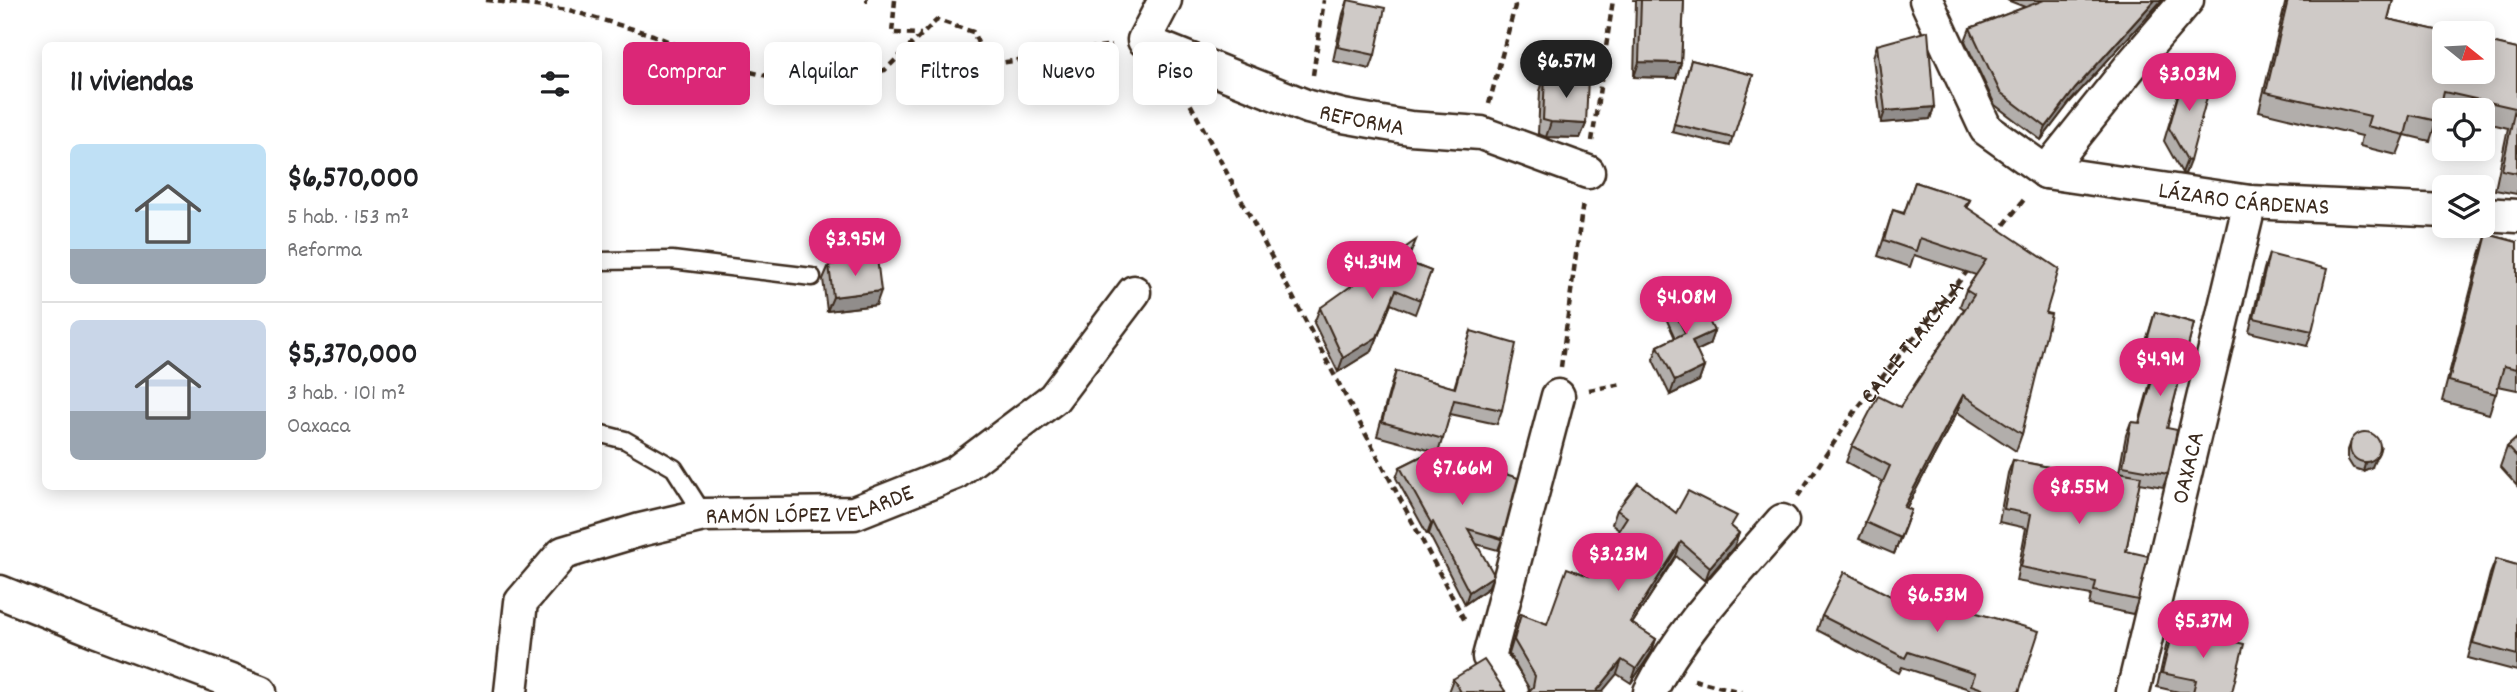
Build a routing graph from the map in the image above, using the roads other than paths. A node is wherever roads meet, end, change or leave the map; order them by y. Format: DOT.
graph roads {
  1 [pos="1165,0"];
  2 [pos="1926,0"];
  3 [pos="2187,0"];
  4 [pos="1588,172"];
  5 [pos="2046,172"];
  6 [pos="2250,202"];
  7 [pos="2432,210"];
  8 [pos="2495,215"];
  9 [pos="2517,216"];
  10 [pos="602,261"];
  11 [pos="812,277"];
  12 [pos="1134,292"];
  13 [pos="1558,396"];
  14 [pos="602,434"];
  15 [pos="704,515"];
  16 [pos="1782,521"];
  17 [pos="0,592"];
  18 [pos="1655,682"];
  19 [pos="261,692"];
  20 [pos="511,692"];
  21 [pos="1512,692"];
  22 [pos="2133,692"];
  1 -- 4 [label="street, REFORMA"];
  2 -- 5 [label="street"];
  3 -- 5 [label="street"];
  5 -- 6 [label="street, LÁZARO CÁRDENAS"];
  6 -- 7 [label="street, LÁZARO CÁRDENAS"];
  6 -- 22 [label="street, OAXACA"];
  8 -- 9 [label="street"];
  10 -- 11 [label="lane"];
  12 -- 15 [label="street, RAMÓN LÓPEZ VELARDE"];
  13 -- 21 [label="street"];
  14 -- 15 [label="lane"];
  15 -- 20 [label="street, RAMÓN LÓPEZ VELARDE"];
  16 -- 18 [label="street"];
  17 -- 19 [label="street"];
}
